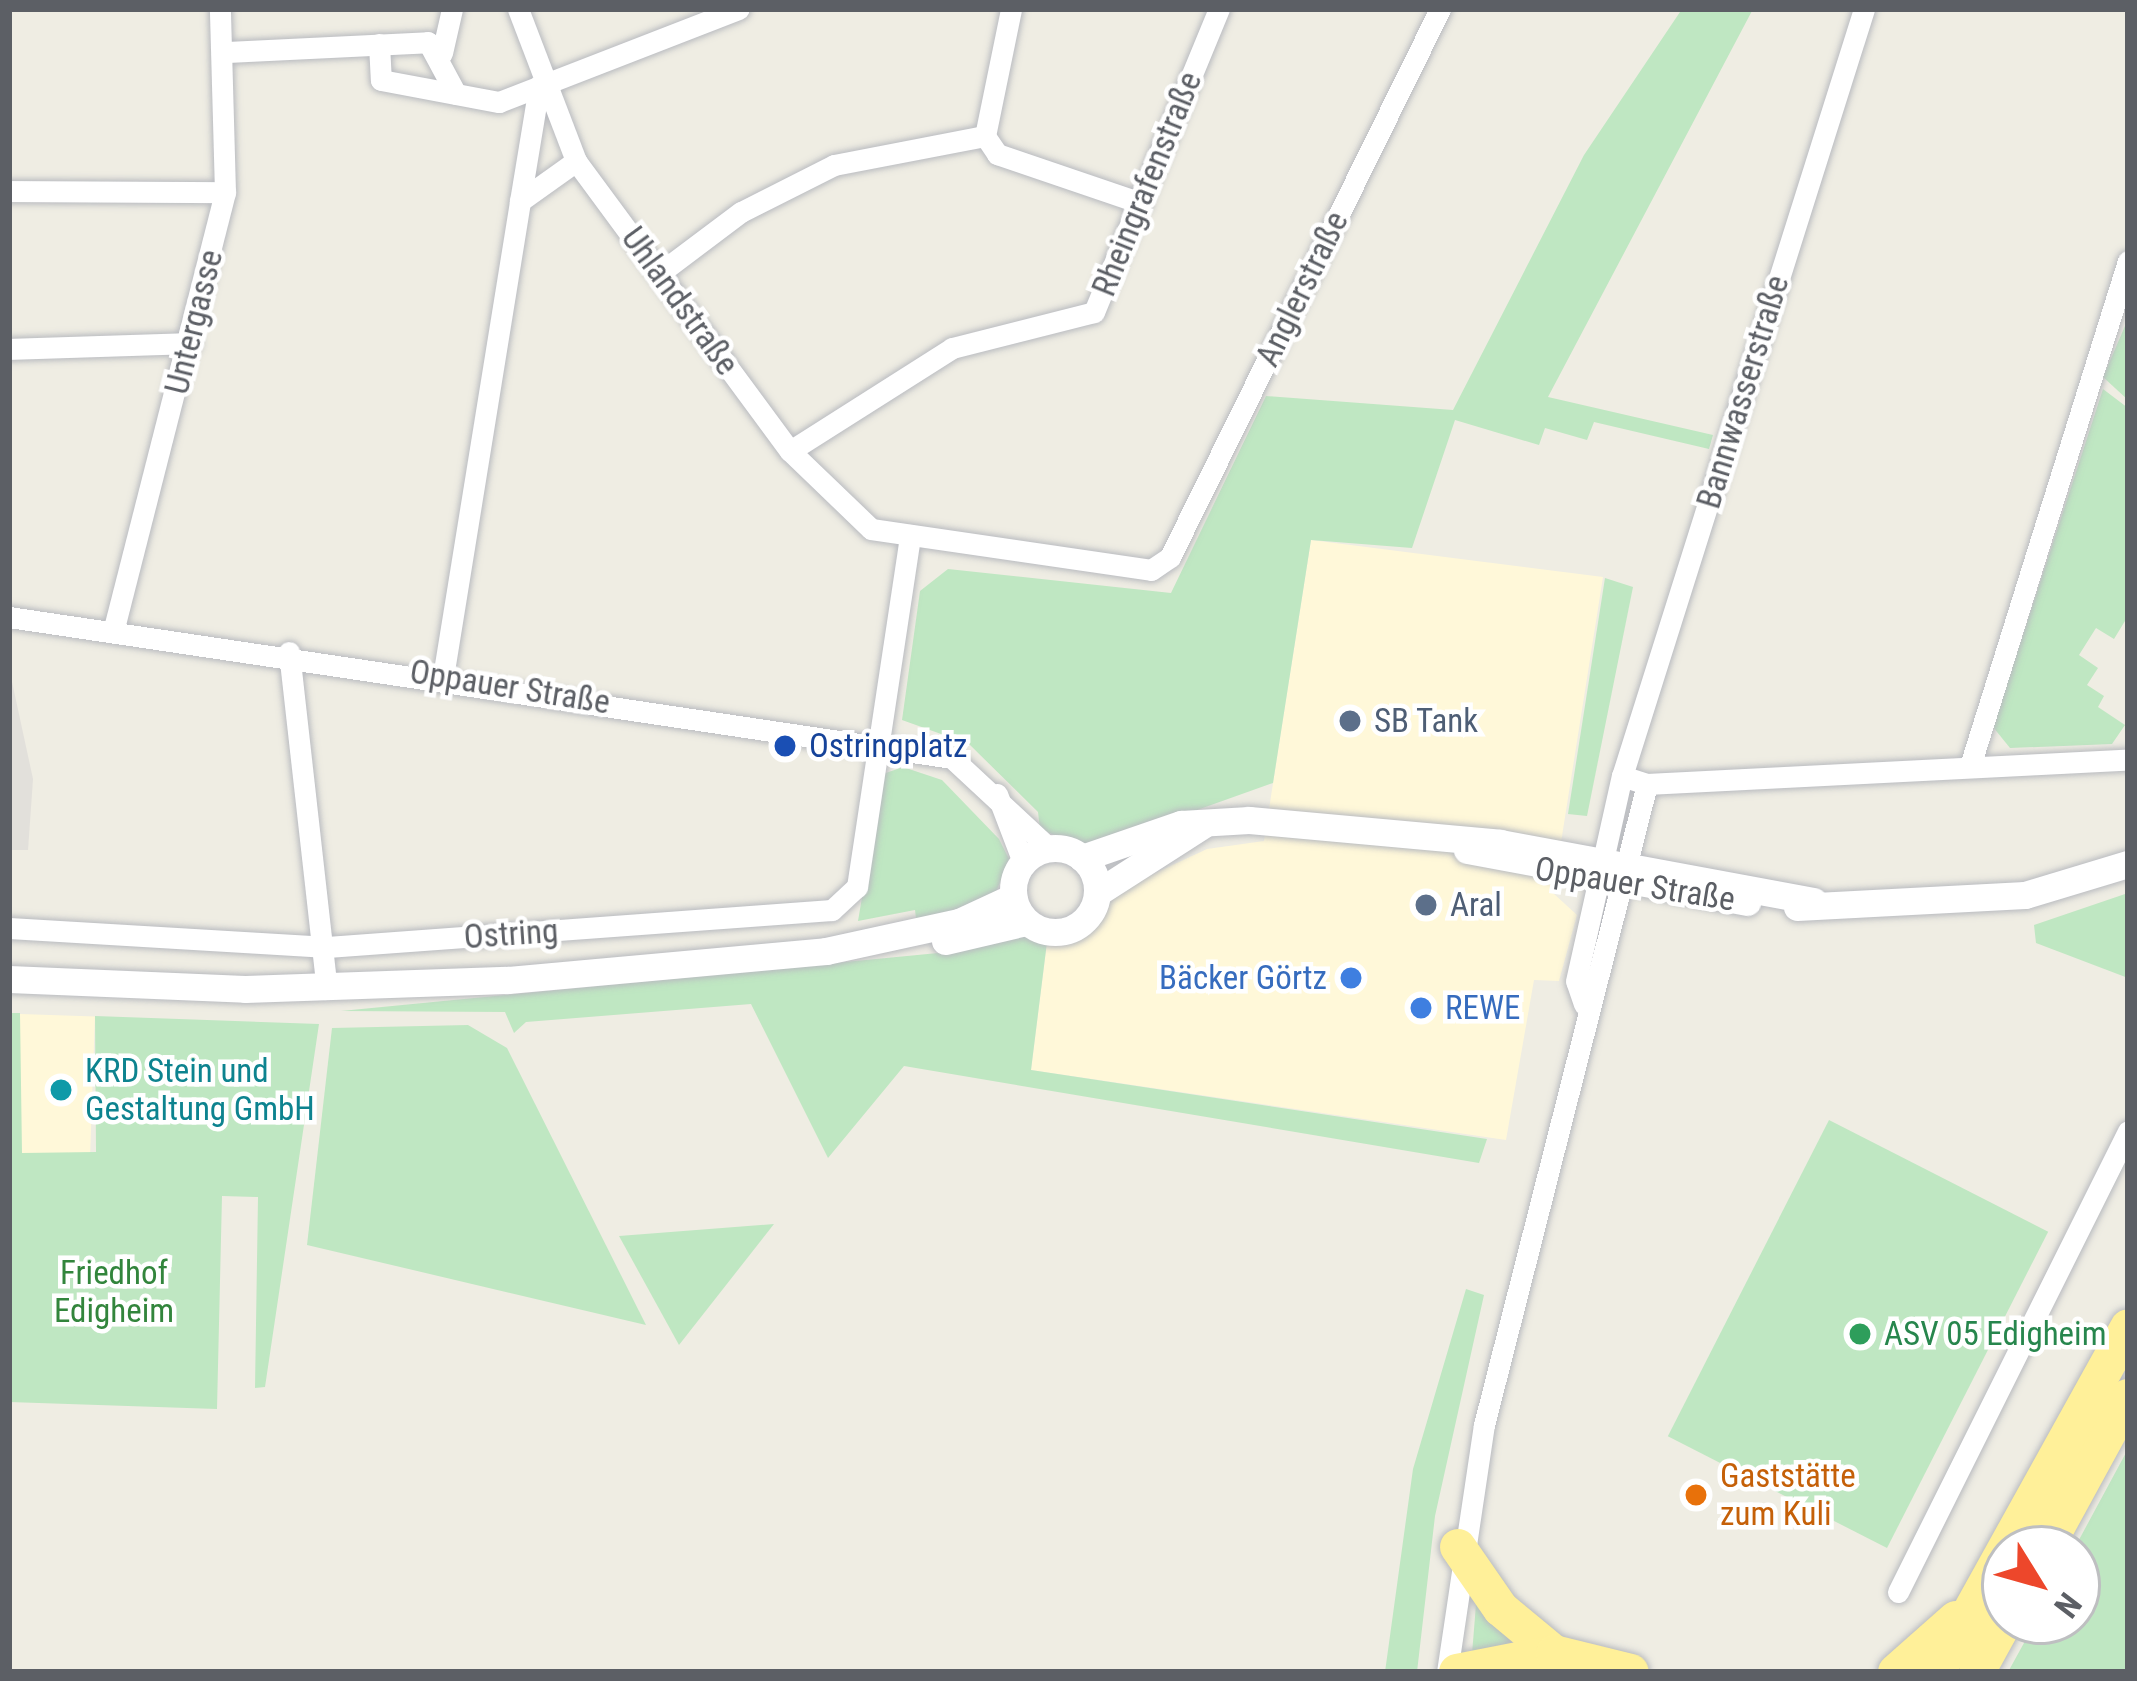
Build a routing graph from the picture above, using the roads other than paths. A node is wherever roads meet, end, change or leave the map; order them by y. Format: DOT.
graph roads {
  1 [pos="220,9"];
  2 [pos="452,9"];
  3 [pos="518,9"];
  4 [pos="739,9"];
  5 [pos="1011,9"];
  6 [pos="1219,9"];
  7 [pos="1440,9"];
  8 [pos="1864,9"];
  9 [pos="379,44"];
  10 [pos="227,52"];
  11 [pos="442,53"];
  12 [pos="539,86"];
  13 [pos="456,94"];
  14 [pos="985,136"];
  15 [pos="576,160"];
  16 [pos="9,191"];
  17 [pos="225,192"];
  18 [pos="521,194"];
  19 [pos="1141,202"];
  20 [pos="2128,261"];
  21 [pos="661,272"];
  22 [pos="190,343"];
  23 [pos="9,349"];
  24 [pos="790,451"];
  25 [pos="910,535"];
  26 [pos="9,617"];
  27 [pos="114,628"];
  28 [pos="289,652"];
  29 [pos="443,677"];
  30 [pos="877,742"];
  31 [pos="2128,760"];
  32 [pos="1970,766"];
  33 [pos="1622,776"];
  34 [pos="1647,784"];
  35 [pos="997,794"];
  36 [pos="1203,825"];
  37 [pos="1050,849"];
  38 [pos="1082,858"];
  39 [pos="1023,862"];
  40 [pos="2128,864"];
  41 [pos="1613,873"];
  42 [pos="1096,892"];
  43 [pos="1020,909"];
  44 [pos="9,928"];
  45 [pos="327,946"];
  46 [pos="9,979"];
  47 [pos="327,989"];
  48 [pos="2128,1131"];
  49 [pos="2128,1327"];
  50 [pos="2128,1397"];
  51 [pos="2032,1525"];
  52 [pos="2057,1525"];
  53 [pos="1458,1547"];
  54 [pos="1898,1592"];
  55 [pos="1981,1617"];
  56 [pos="1981,1622"];
  57 [pos="1554,1653"];
  58 [pos="1447,1672"];
  59 [pos="1457,1672"];
  60 [pos="1631,1672"];
  61 [pos="1896,1672"];
  62 [pos="1937,1672"];
  1 -- 10 [label="street, Untergasse"];
  2 -- 11 [label="street"];
  3 -- 12 [label="street, Uhlandstraße"];
  4 -- 12 [label="street"];
  5 -- 14 [label="street"];
  6 -- 19 [label="street, Rheingrafenstraße"];
  7 -- 25 [label="street, Anglerstraße"];
  8 -- 33 [label="street, Bannwasserstraße"];
  9 -- 10 [label="street"];
  9 -- 11 [label="street"];
  9 -- 13 [label="street"];
  10 -- 17 [label="street, Untergasse"];
  11 -- 13 [label="street"];
  12 -- 13 [label="street"];
  12 -- 15 [label="street, Uhlandstraße"];
  12 -- 18 [label="street"];
  14 -- 19 [label="street"];
  14 -- 21 [label="street"];
  15 -- 18 [label="street"];
  15 -- 21 [label="street, Uhlandstraße"];
  16 -- 17 [label="street"];
  17 -- 22 [label="street, Untergasse"];
  18 -- 29 [label="street"];
  19 -- 24 [label="street, Rheingrafenstraße"];
  20 -- 32 [label="street"];
  21 -- 24 [label="street, Uhlandstraße"];
  22 -- 23 [label="street"];
  22 -- 27 [label="street, Untergasse"];
  24 -- 25 [label="street, Uhlandstraße"];
  25 -- 30 [label="street"];
  26 -- 27 [label="street, Oppauer Straße"];
  27 -- 28 [label="street, Oppauer Straße"];
  28 -- 29 [label="street, Oppauer Straße"];
  28 -- 45 [label="street"];
  29 -- 30 [label="street, Oppauer Straße"];
  30 -- 35 [label="street, Oppauer Straße"];
  30 -- 45 [label="street, Ostring"];
  31 -- 32 [label="street"];
  32 -- 34 [label="street"];
  33 -- 34 [label="street"];
  33 -- 41 [label="street, Bannwasserstraße"];
  34 -- 41 [label="street"];
  35 -- 37 [label="street, Oppauer Straße"];
  35 -- 39 [label="street"];
  36 -- 38 [label="street, Oppauer Straße"];
  36 -- 41 [label="street, Oppauer Straße"];
  36 -- 42 [label="street"];
  37 -- 38 [label="street"];
  37 -- 39 [label="street"];
  38 -- 42 [label="street"];
  39 -- 43 [label="street"];
  40 -- 41 [label="street, Oppauer Straße"];
  41 -- 53 [label="street"];
  42 -- 43 [label="street"];
  43 -- 47 [label="street, Ostring"];
  44 -- 45 [label="street, Ostring"];
  45 -- 47 [label="street"];
  46 -- 47 [label="street, Ostring"];
  48 -- 54 [label="street"];
  49 -- 51 [label="highway"];
  50 -- 52 [label="highway"];
  53 -- 57 [label="highway"];
  53 -- 58 [label="street"];
  55 -- 61 [label="highway"];
  56 -- 62 [label="highway"];
  57 -- 59 [label="highway"];
  57 -- 60 [label="highway"];
}
